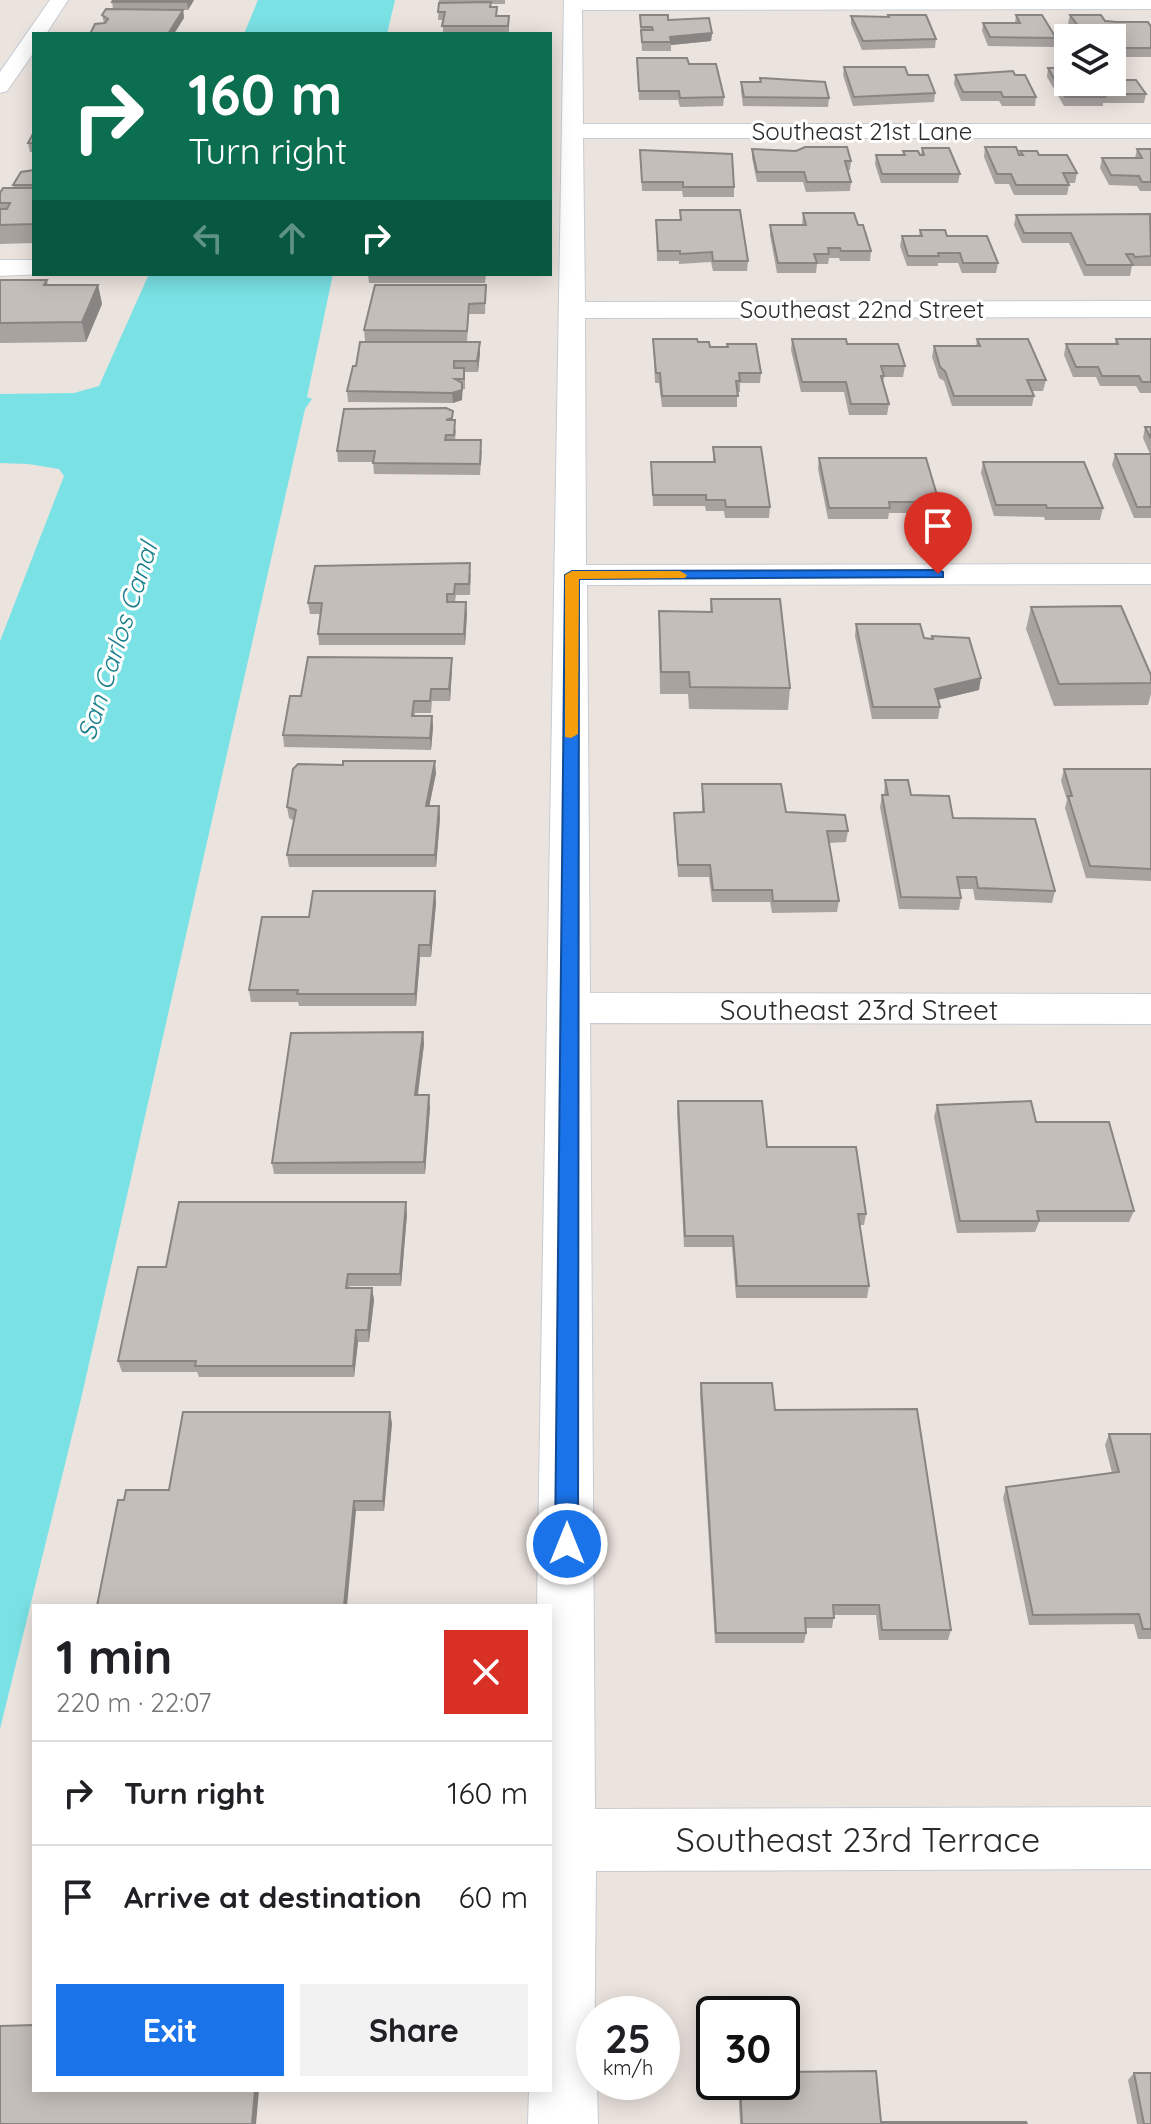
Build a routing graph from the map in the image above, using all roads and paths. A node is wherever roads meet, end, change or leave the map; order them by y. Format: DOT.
graph roads {
  1 [pos="59,0"];
  2 [pos="573,2"];
  3 [pos="1151,3"];
  4 [pos="38,32"];
  5 [pos="32,40"];
  6 [pos="0,87"];
  7 [pos="573,131"];
  8 [pos="1151,131"];
  9 [pos="0,268"];
  10 [pos="32,268"];
  11 [pos="1151,309"];
  12 [pos="573,310"];
  13 [pos="1151,574"];
  14 [pos="572,575"];
  15 [pos="568,1008"];
  16 [pos="1151,1009"];
  17 [pos="1151,1838"];
  18 [pos="565,1840"];
  19 [pos="563,2124"];
  1 -- 4 [label="street"];
  2 -- 3 [label="street"];
  2 -- 7 [label="street"];
  5 -- 6 [label="street"];
  7 -- 8 [label="street, Southeast 21st Lane"];
  7 -- 12 [label="street"];
  9 -- 10 [label="street"];
  11 -- 12 [label="street, Southeast 22nd Street"];
  12 -- 14 [label="street"];
  13 -- 14 [label="street"];
  14 -- 15 [label="street"];
  15 -- 16 [label="street, Southeast 23rd Street"];
  15 -- 18 [label="street"];
  17 -- 18 [label="street, Southeast 23rd Terrace"];
  18 -- 19 [label="street"];
}
